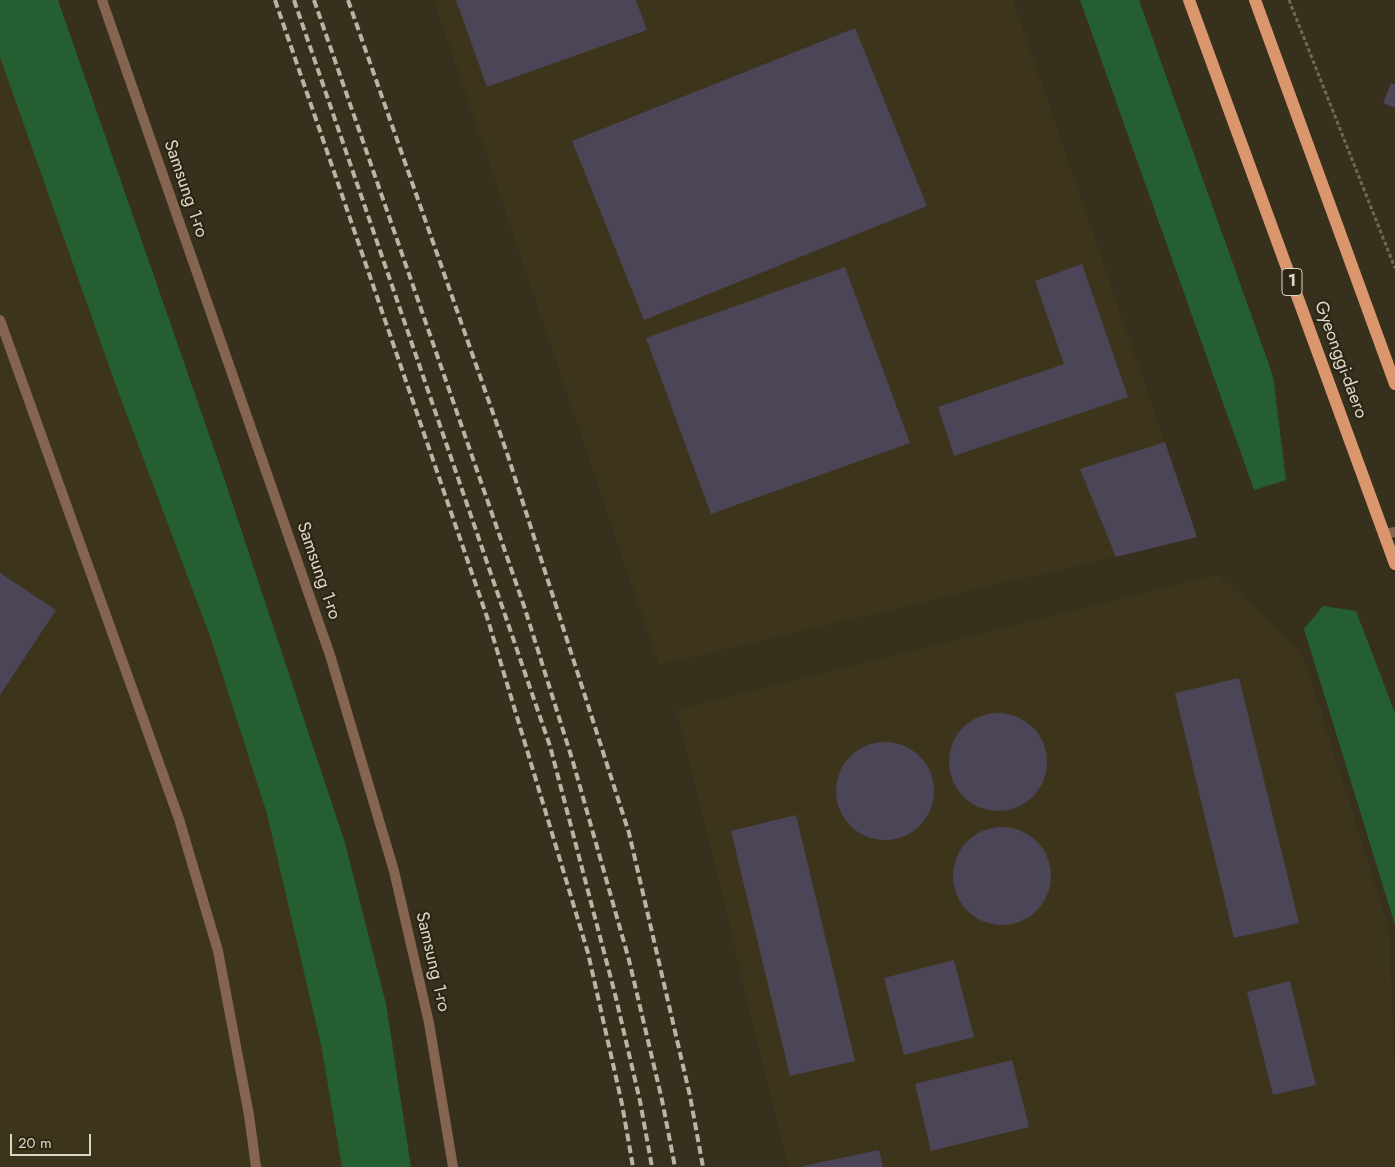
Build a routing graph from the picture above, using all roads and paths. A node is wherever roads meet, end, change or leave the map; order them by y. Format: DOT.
graph roads {
  1 [pos="102,0"];
  2 [pos="1189,0"];
  3 [pos="1255,0"];
  4 [pos="1289,0"];
  5 [pos="1395,268"];
  6 [pos="0,320"];
  7 [pos="1395,384"];
  8 [pos="1390,533"];
  9 [pos="1395,564"];
  10 [pos="256,1167"];
  11 [pos="453,1167"];
  1 -- 11 [label="street, Samsung 1-ro"];
  2 -- 8 [label="main road, Gyeonggi-daero / 1"];
  3 -- 7 [label="main road"];
  4 -- 5 [label="path"];
  6 -- 10 [label="street"];
  8 -- 9 [label="main road, Gyeonggi-daero / 1"];
}
